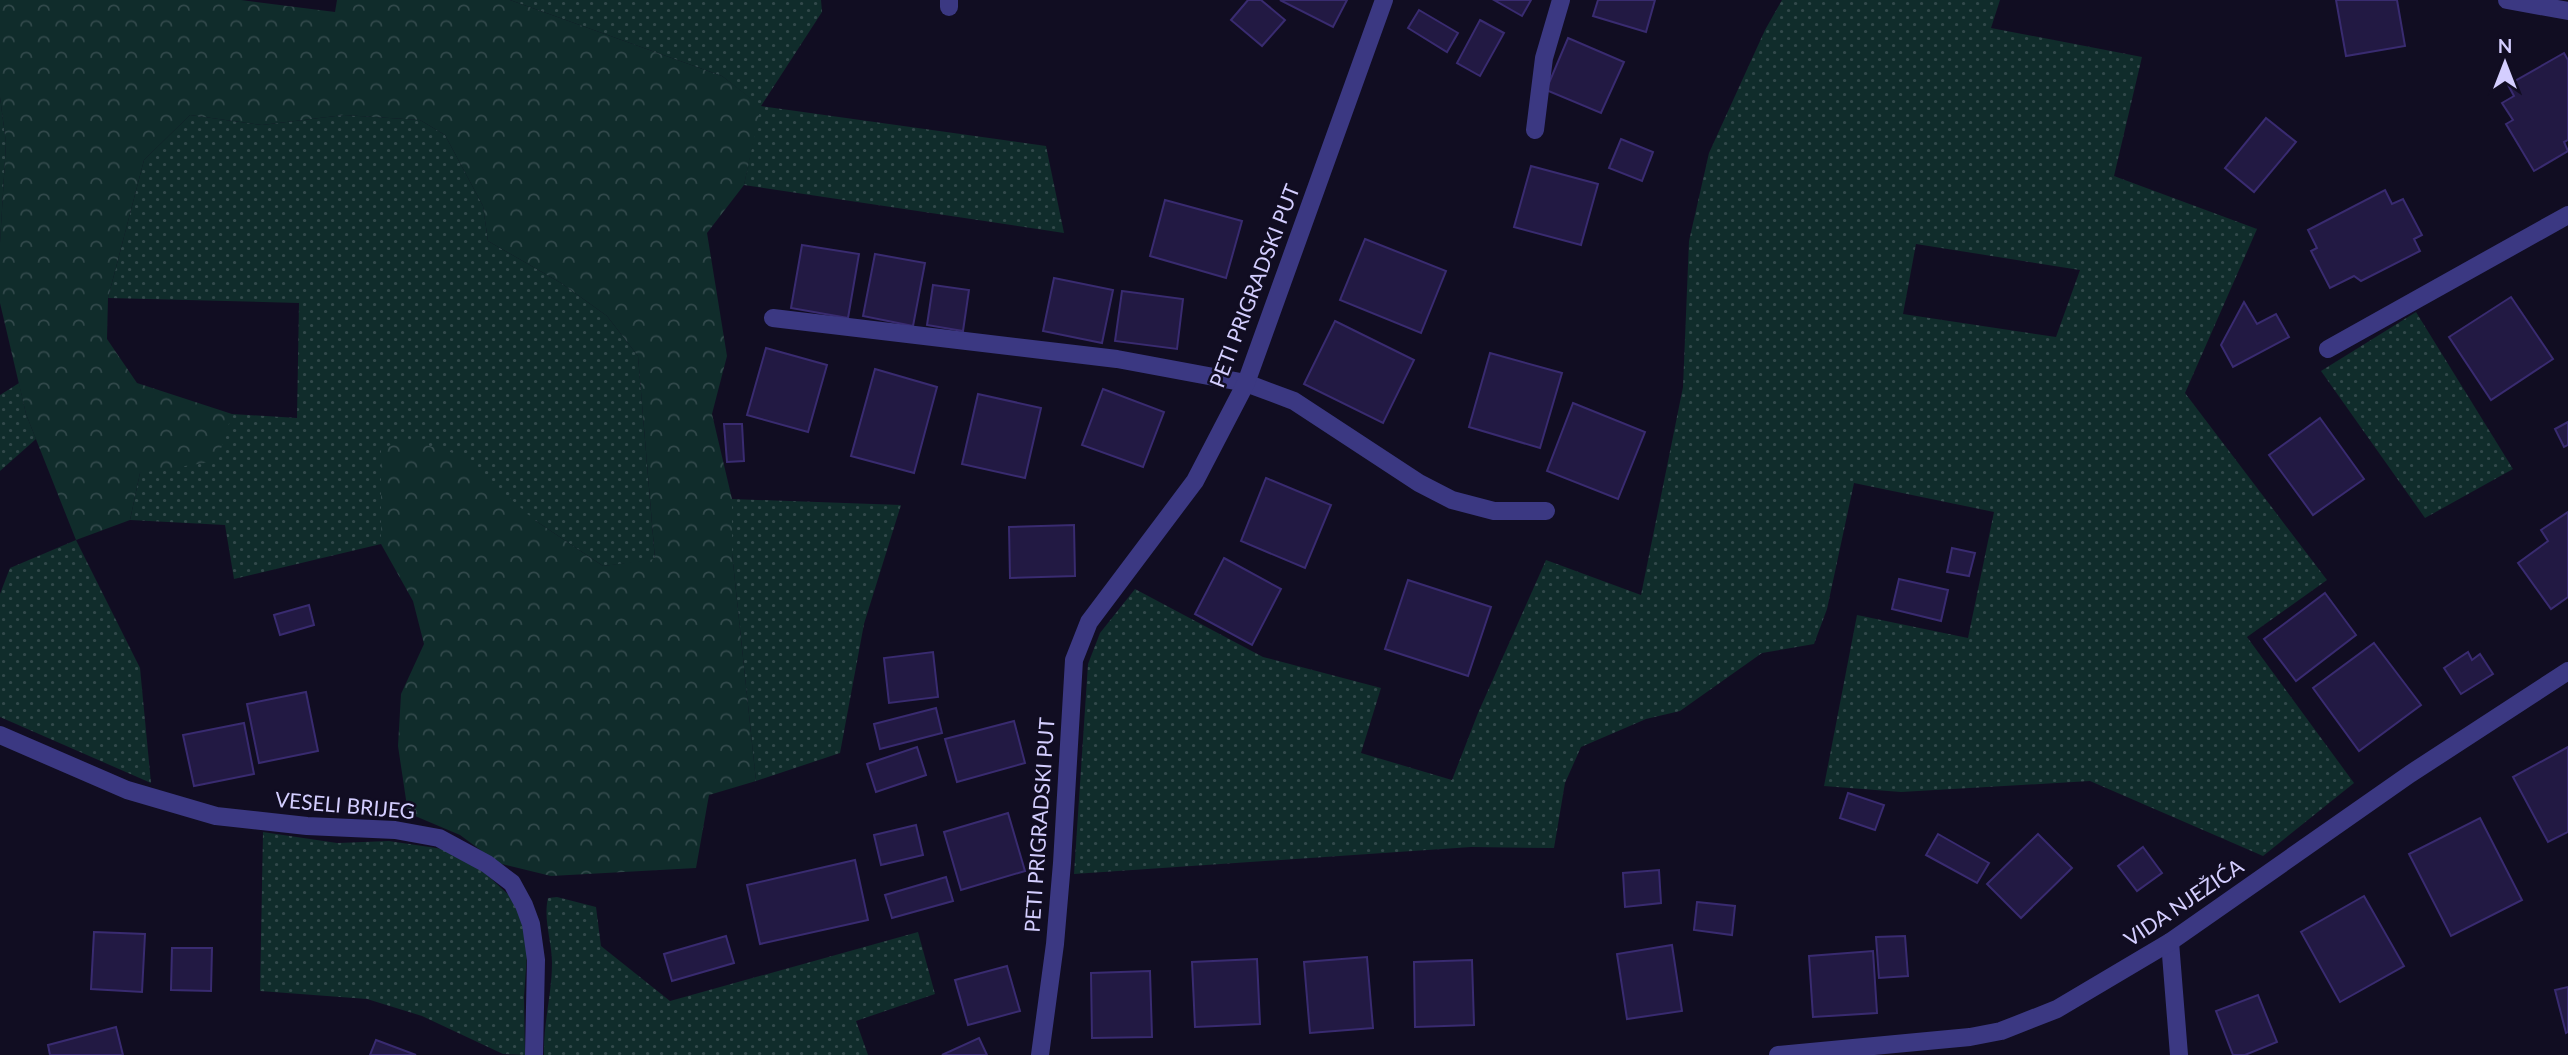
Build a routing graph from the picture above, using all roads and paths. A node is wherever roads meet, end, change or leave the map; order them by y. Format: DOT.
graph roads {
  1 [pos="1384,0"];
  2 [pos="1561,0"];
  3 [pos="2507,0"];
  4 [pos="2568,11"];
  5 [pos="1535,130"];
  6 [pos="2568,215"];
  7 [pos="773,318"];
  8 [pos="2328,349"];
  9 [pos="1246,383"];
  10 [pos="1546,511"];
  11 [pos="2568,671"];
  12 [pos="0,735"];
  13 [pos="2170,942"];
  14 [pos="534,1055"];
  15 [pos="1040,1055"];
  16 [pos="1779,1055"];
  17 [pos="2179,1055"];
  1 -- 9 [label="street, PETI PRIGRADSKI PUT"];
  2 -- 5 [label="street"];
  3 -- 4 [label="street"];
  6 -- 8 [label="street"];
  7 -- 9 [label="street"];
  9 -- 10 [label="street"];
  9 -- 15 [label="street, PETI PRIGRADSKI PUT"];
  11 -- 13 [label="street, VIDA NJEŽIĆA"];
  12 -- 14 [label="street, VESELI BRIJEG"];
  13 -- 16 [label="street, VIDA NJEŽIĆA"];
  13 -- 17 [label="street"];
}
